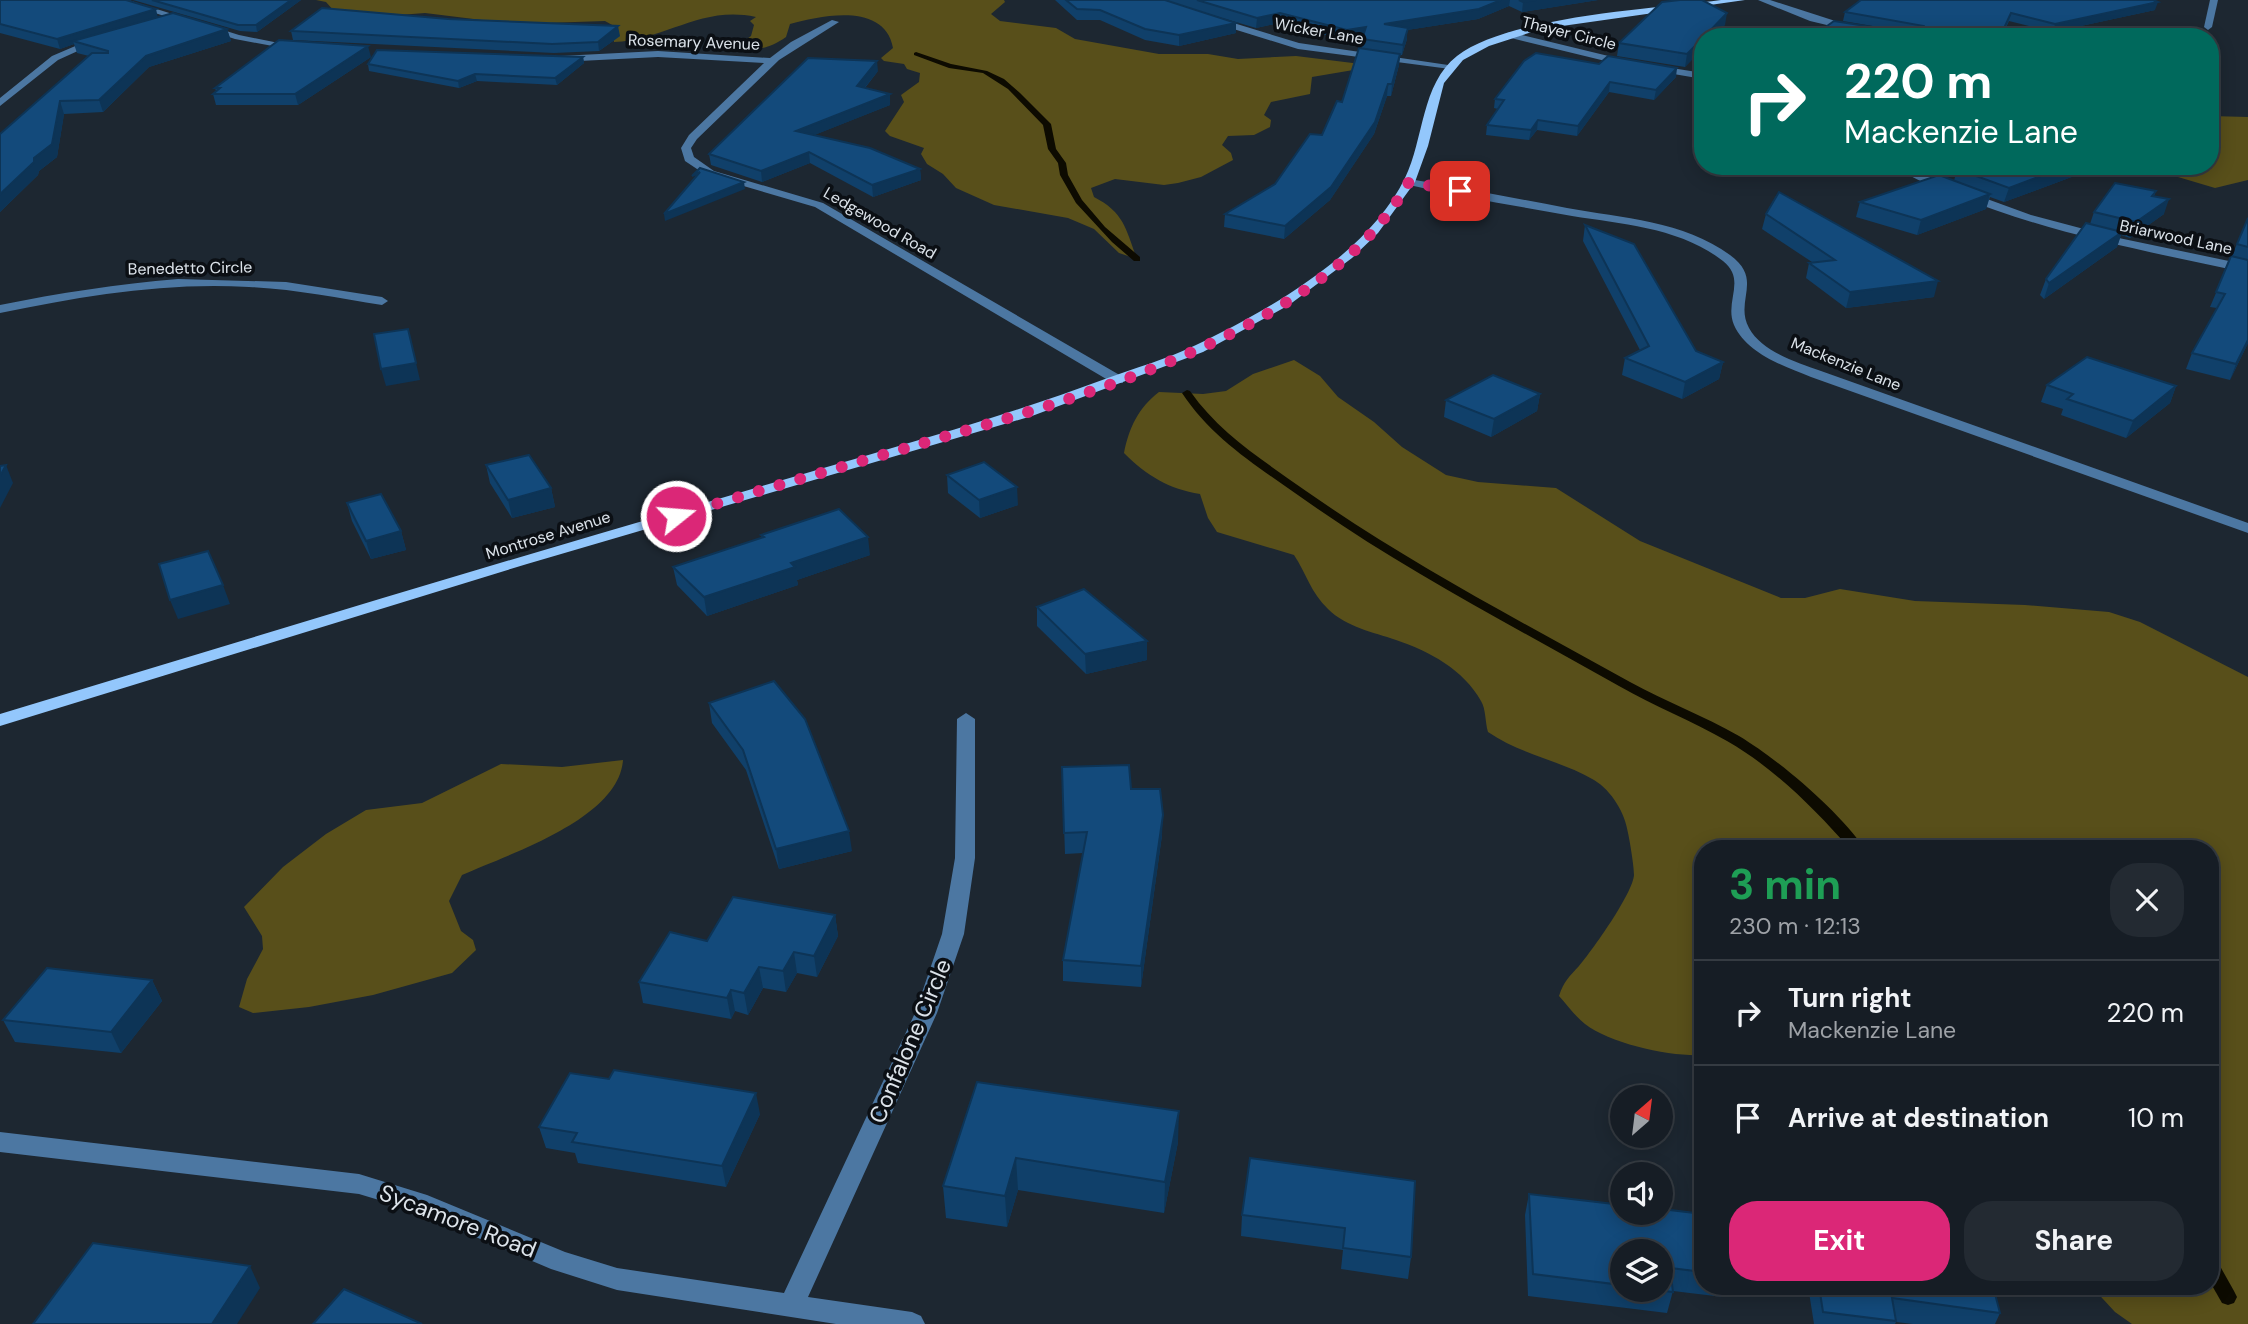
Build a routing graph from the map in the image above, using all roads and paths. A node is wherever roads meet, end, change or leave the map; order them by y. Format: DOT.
graph roads {
  1 [pos="119,0"];
  2 [pos="1741,0"];
  3 [pos="1762,0"];
  4 [pos="2214,0"];
  5 [pos="1716,2"];
  6 [pos="175,18"];
  7 [pos="1206,18"];
  8 [pos="835,22"];
  9 [pos="151,24"];
  10 [pos="2208,27"];
  11 [pos="1854,28"];
  12 [pos="1510,35"];
  13 [pos="105,37"];
  14 [pos="305,48"];
  15 [pos="554,59"];
  16 [pos="770,61"];
  17 [pos="1450,66"];
  18 [pos="1694,74"];
  19 [pos="5,94"];
  20 [pos="0,103"];
  21 [pos="1919,175"];
  22 [pos="1409,182"];
  23 [pos="2248,269"];
  24 [pos="382,301"];
  25 [pos="0,309"];
  26 [pos="1118,380"];
  27 [pos="2248,528"];
  28 [pos="966,719"];
  29 [pos="0,720"];
  30 [pos="0,1142"];
  31 [pos="791,1305"];
  32 [pos="912,1324"];
  1 -- 6 [label="street"];
  2 -- 5 [label="main road"];
  3 -- 11 [label="street"];
  4 -- 10 [label="street"];
  5 -- 12 [label="main road"];
  6 -- 9 [label="street"];
  6 -- 14 [label="street"];
  7 -- 17 [label="street, Wicker Lane"];
  8 -- 16 [label="street, Ledgewood Road"];
  12 -- 17 [label="main road"];
  12 -- 18 [label="street, Thayer Circle"];
  13 -- 19 [label="street"];
  15 -- 16 [label="street, Rosemary Avenue"];
  16 -- 26 [label="street, Ledgewood Road"];
  17 -- 22 [label="main road, Montrose Avenue"];
  19 -- 20 [label="street"];
  21 -- 23 [label="street, Briarwood Lane"];
  22 -- 26 [label="main road, Montrose Avenue"];
  22 -- 27 [label="street, Mackenzie Lane"];
  24 -- 25 [label="street, Benedetto Circle"];
  26 -- 29 [label="main road, Montrose Avenue"];
  28 -- 31 [label="street, Confalone Circle"];
  30 -- 31 [label="street, Sycamore Road"];
  31 -- 32 [label="street, Sycamore Road"];
}
